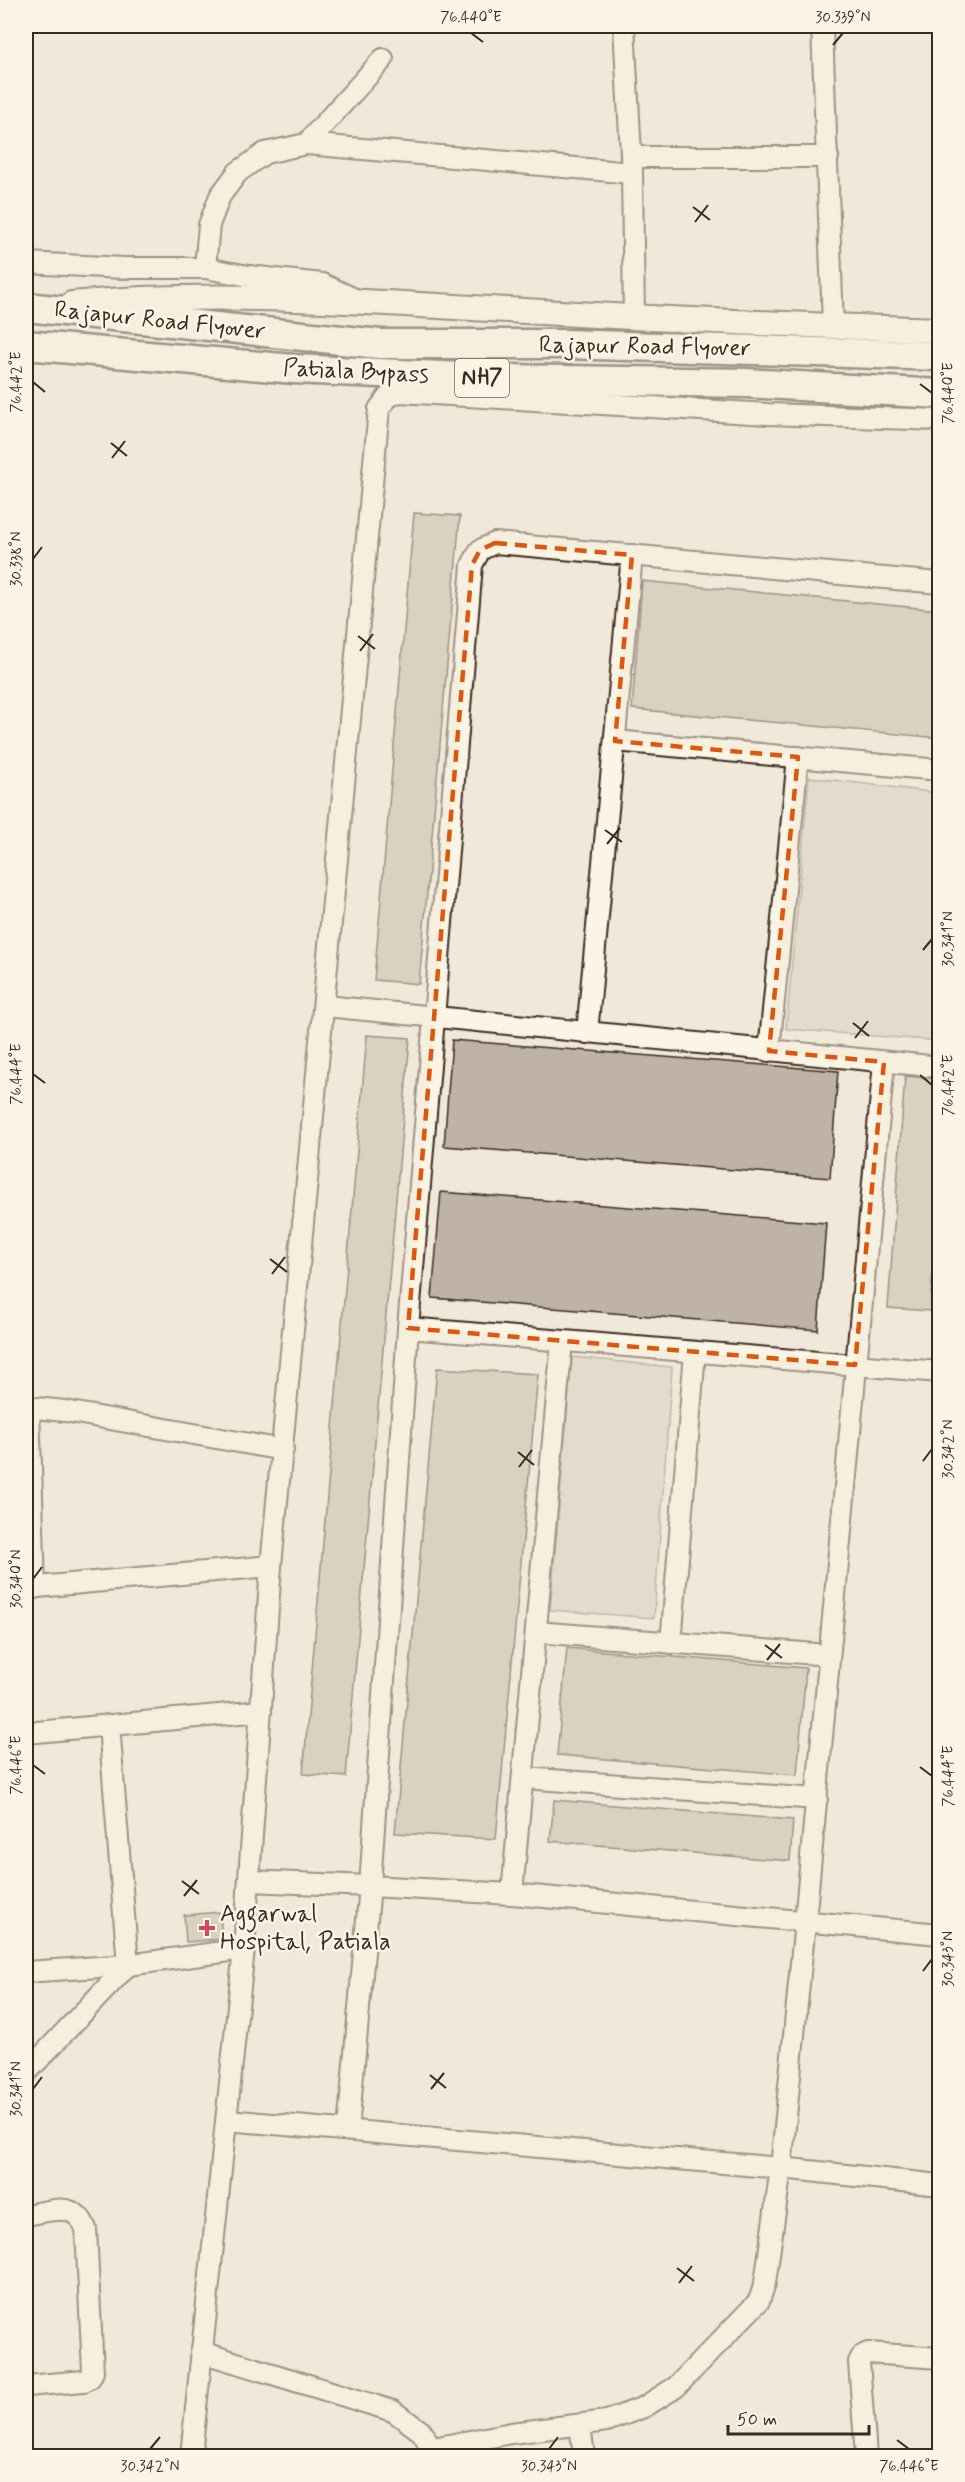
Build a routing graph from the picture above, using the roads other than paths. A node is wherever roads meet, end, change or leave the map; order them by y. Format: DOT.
graph roads {
  1 [pos="624,26"];
  2 [pos="822,26"];
  3 [pos="383,59"];
  4 [pos="306,144"];
  5 [pos="828,157"];
  6 [pos="632,165"];
  7 [pos="26,263"];
  8 [pos="205,268"];
  9 [pos="360,302"];
  10 [pos="27,308"];
  11 [pos="634,318"];
  12 [pos="833,326"];
  13 [pos="939,330"];
  14 [pos="26,345"];
  15 [pos="939,356"];
  16 [pos="939,394"];
  17 [pos="939,420"];
  18 [pos="632,555"];
  19 [pos="939,583"];
  20 [pos="615,741"];
  21 [pos="798,757"];
  22 [pos="939,770"];
  23 [pos="325,1006"];
  24 [pos="435,1018"];
  25 [pos="587,1033"];
  26 [pos="769,1050"];
  27 [pos="884,1062"];
  28 [pos="939,1067"];
  29 [pos="408,1328"];
  30 [pos="562,1341"];
  31 [pos="695,1352"];
  32 [pos="855,1365"];
  33 [pos="939,1372"];
  34 [pos="27,1407"];
  35 [pos="282,1450"];
  36 [pos="271,1566"];
  37 [pos="30,1588"];
  38 [pos="536,1632"];
  39 [pos="671,1643"];
  40 [pos="829,1655"];
  41 [pos="261,1711"];
  42 [pos="109,1725"];
  43 [pos="26,1733"];
  44 [pos="523,1778"];
  45 [pos="817,1799"];
  46 [pos="249,1881"];
  47 [pos="370,1886"];
  48 [pos="512,1894"];
  49 [pos="806,1922"];
  50 [pos="939,1935"];
  51 [pos="244,1948"];
  52 [pos="128,1965"];
  53 [pos="26,1972"];
  54 [pos="26,2073"];
  55 [pos="227,2120"];
  56 [pos="348,2130"];
  57 [pos="780,2168"];
  58 [pos="939,2185"];
  59 [pos="26,2215"];
  60 [pos="201,2352"];
  61 [pos="939,2358"];
  62 [pos="26,2386"];
  63 [pos="580,2425"];
  64 [pos="435,2452"];
  65 [pos="191,2457"];
  66 [pos="584,2457"];
  67 [pos="866,2457"];
  1 -- 6 [label="street"];
  2 -- 5 [label="street"];
  3 -- 4 [label="street"];
  4 -- 6 [label="street"];
  4 -- 8 [label="street"];
  5 -- 6 [label="street"];
  5 -- 12 [label="street"];
  6 -- 11 [label="street"];
  7 -- 8 [label="street"];
  8 -- 9 [label="street"];
  9 -- 10 [label="main road"];
  9 -- 11 [label="main road"];
  10 -- 15 [label="highway, Rajapur Road Flyover / NH7"];
  11 -- 12 [label="main road"];
  12 -- 13 [label="main road"];
  14 -- 16 [label="highway, Patiala Bypass / NH7"];
  17 -- 23 [label="street"];
  18 -- 19 [label="street"];
  18 -- 20 [label="street"];
  18 -- 24 [label="street"];
  20 -- 21 [label="street"];
  20 -- 25 [label="street"];
  21 -- 22 [label="street"];
  21 -- 26 [label="street"];
  23 -- 24 [label="street"];
  23 -- 35 [label="street"];
  24 -- 25 [label="street"];
  24 -- 29 [label="street"];
  25 -- 26 [label="street"];
  26 -- 27 [label="street"];
  27 -- 28 [label="street"];
  27 -- 32 [label="street"];
  29 -- 30 [label="street"];
  29 -- 47 [label="street"];
  30 -- 31 [label="street"];
  30 -- 38 [label="street"];
  31 -- 32 [label="street"];
  31 -- 39 [label="street"];
  32 -- 33 [label="street"];
  32 -- 40 [label="street"];
  34 -- 35 [label="street"];
  34 -- 37 [label="street"];
  35 -- 36 [label="street"];
  36 -- 37 [label="street"];
  36 -- 41 [label="street"];
  38 -- 39 [label="street"];
  38 -- 44 [label="street"];
  39 -- 40 [label="street"];
  40 -- 45 [label="street"];
  41 -- 42 [label="street"];
  41 -- 46 [label="street"];
  42 -- 43 [label="street"];
  42 -- 52 [label="street"];
  44 -- 45 [label="street"];
  44 -- 48 [label="street"];
  45 -- 49 [label="street"];
  46 -- 47 [label="street"];
  46 -- 51 [label="street"];
  47 -- 48 [label="street"];
  47 -- 56 [label="street"];
  48 -- 49 [label="street"];
  49 -- 50 [label="street"];
  49 -- 57 [label="street"];
  51 -- 52 [label="street"];
  51 -- 55 [label="street"];
  52 -- 53 [label="street"];
  52 -- 54 [label="street"];
  55 -- 56 [label="street"];
  55 -- 60 [label="street"];
  56 -- 57 [label="street"];
  57 -- 58 [label="street"];
  57 -- 63 [label="street"];
  59 -- 62 [label="street"];
  60 -- 64 [label="street"];
  60 -- 65 [label="street"];
  61 -- 67 [label="street"];
  63 -- 64 [label="street"];
  63 -- 66 [label="street"];
}
